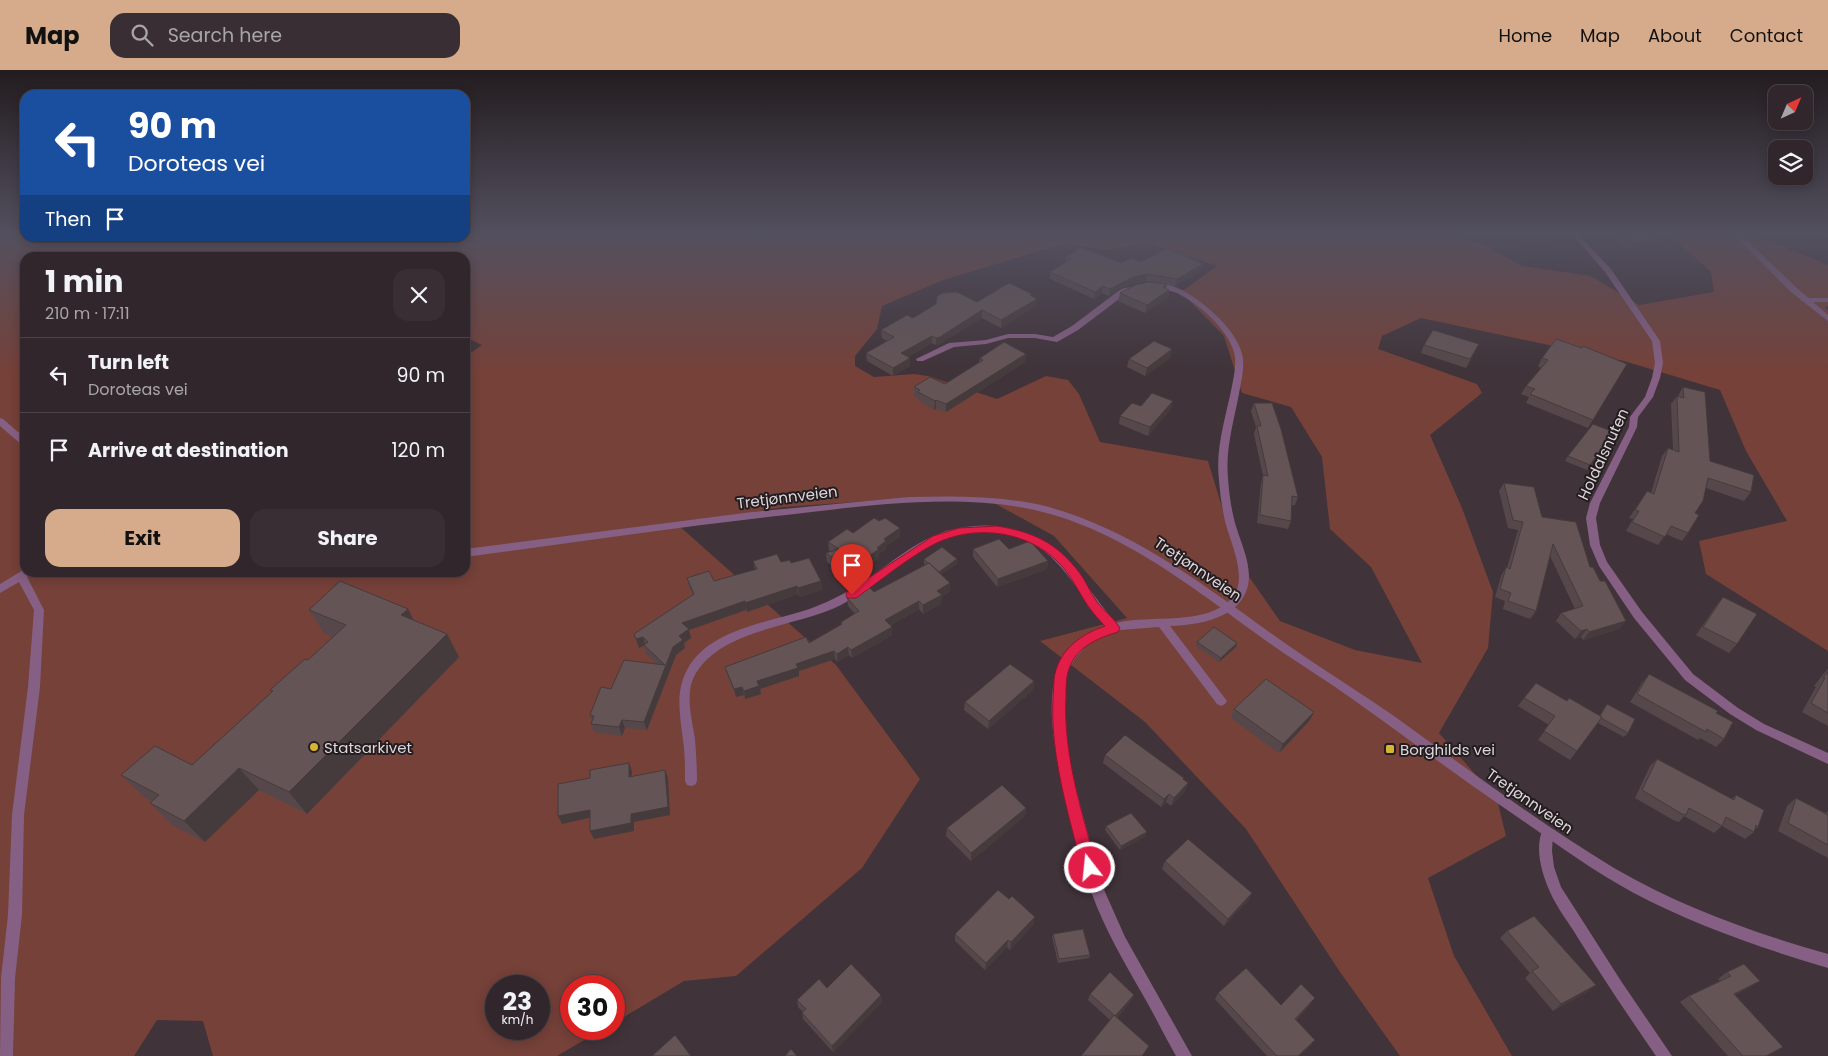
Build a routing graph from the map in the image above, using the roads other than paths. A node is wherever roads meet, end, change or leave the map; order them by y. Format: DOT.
graph roads {
  1 [pos="1614,280"];
  2 [pos="1785,280"];
  3 [pos="1806,300"];
  4 [pos="1828,300"];
  5 [pos="1828,319"];
  6 [pos="920,358"];
  7 [pos="0,421"];
  8 [pos="20,439"];
  9 [pos="470,552"];
  10 [pos="20,576"];
  11 [pos="25,577"];
  12 [pos="0,589"];
  13 [pos="1229,607"];
  14 [pos="1161,622"];
  15 [pos="1114,628"];
  16 [pos="1221,701"];
  17 [pos="1828,759"];
  18 [pos="692,781"];
  19 [pos="1547,833"];
  20 [pos="1828,961"];
  21 [pos="6,1056"];
  22 [pos="1184,1056"];
  23 [pos="1665,1056"];
  1 -- 17 [label="street, Holdalsnuten"];
  2 -- 3 [label="street"];
  3 -- 4 [label="street"];
  3 -- 5 [label="street"];
  6 -- 13 [label="street"];
  7 -- 8 [label="street"];
  9 -- 13 [label="street, Tretjønnveien"];
  10 -- 12 [label="street"];
  11 -- 21 [label="street"];
  13 -- 14 [label="street"];
  13 -- 19 [label="street, Tretjønnveien"];
  14 -- 15 [label="street"];
  14 -- 16 [label="street"];
  15 -- 18 [label="street"];
  15 -- 22 [label="street"];
  19 -- 20 [label="street, Tretjønnveien"];
  19 -- 23 [label="street"];
}
